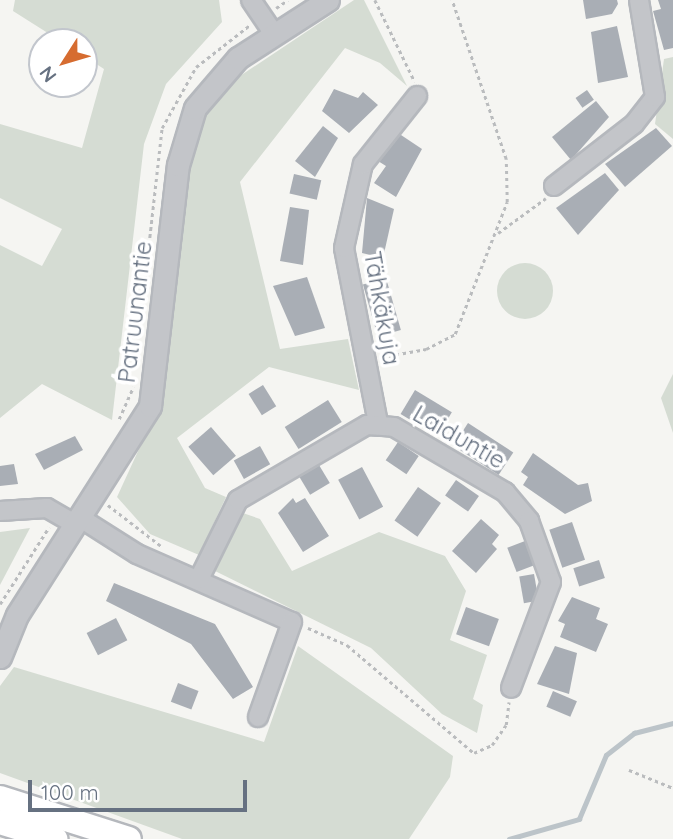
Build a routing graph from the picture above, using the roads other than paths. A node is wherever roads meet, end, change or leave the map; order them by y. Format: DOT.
graph roads {
  1 [pos="251,0"];
  2 [pos="328,0"];
  3 [pos="639,0"];
  4 [pos="268,25"];
  5 [pos="417,96"];
  6 [pos="554,186"];
  7 [pos="378,423"];
  8 [pos="0,511"];
  9 [pos="80,522"];
  10 [pos="199,579"];
  11 [pos="0,657"];
  12 [pos="511,688"];
  13 [pos="258,717"];
  14 [pos="0,798"];
  15 [pos="0,822"];
  16 [pos="55,839"];
  17 [pos="129,839"];
  1 -- 4 [label="street"];
  2 -- 4 [label="street, Patruunantie"];
  3 -- 6 [label="street"];
  4 -- 9 [label="street, Patruunantie"];
  5 -- 7 [label="street, Tähkäkuja"];
  7 -- 10 [label="street, Laiduntie"];
  7 -- 12 [label="street, Laiduntie"];
  8 -- 9 [label="street"];
  9 -- 10 [label="street"];
  9 -- 11 [label="street, Patruunantie"];
  10 -- 13 [label="street"];
  14 -- 17 [label="main road"];
  15 -- 16 [label="main road"];
}
